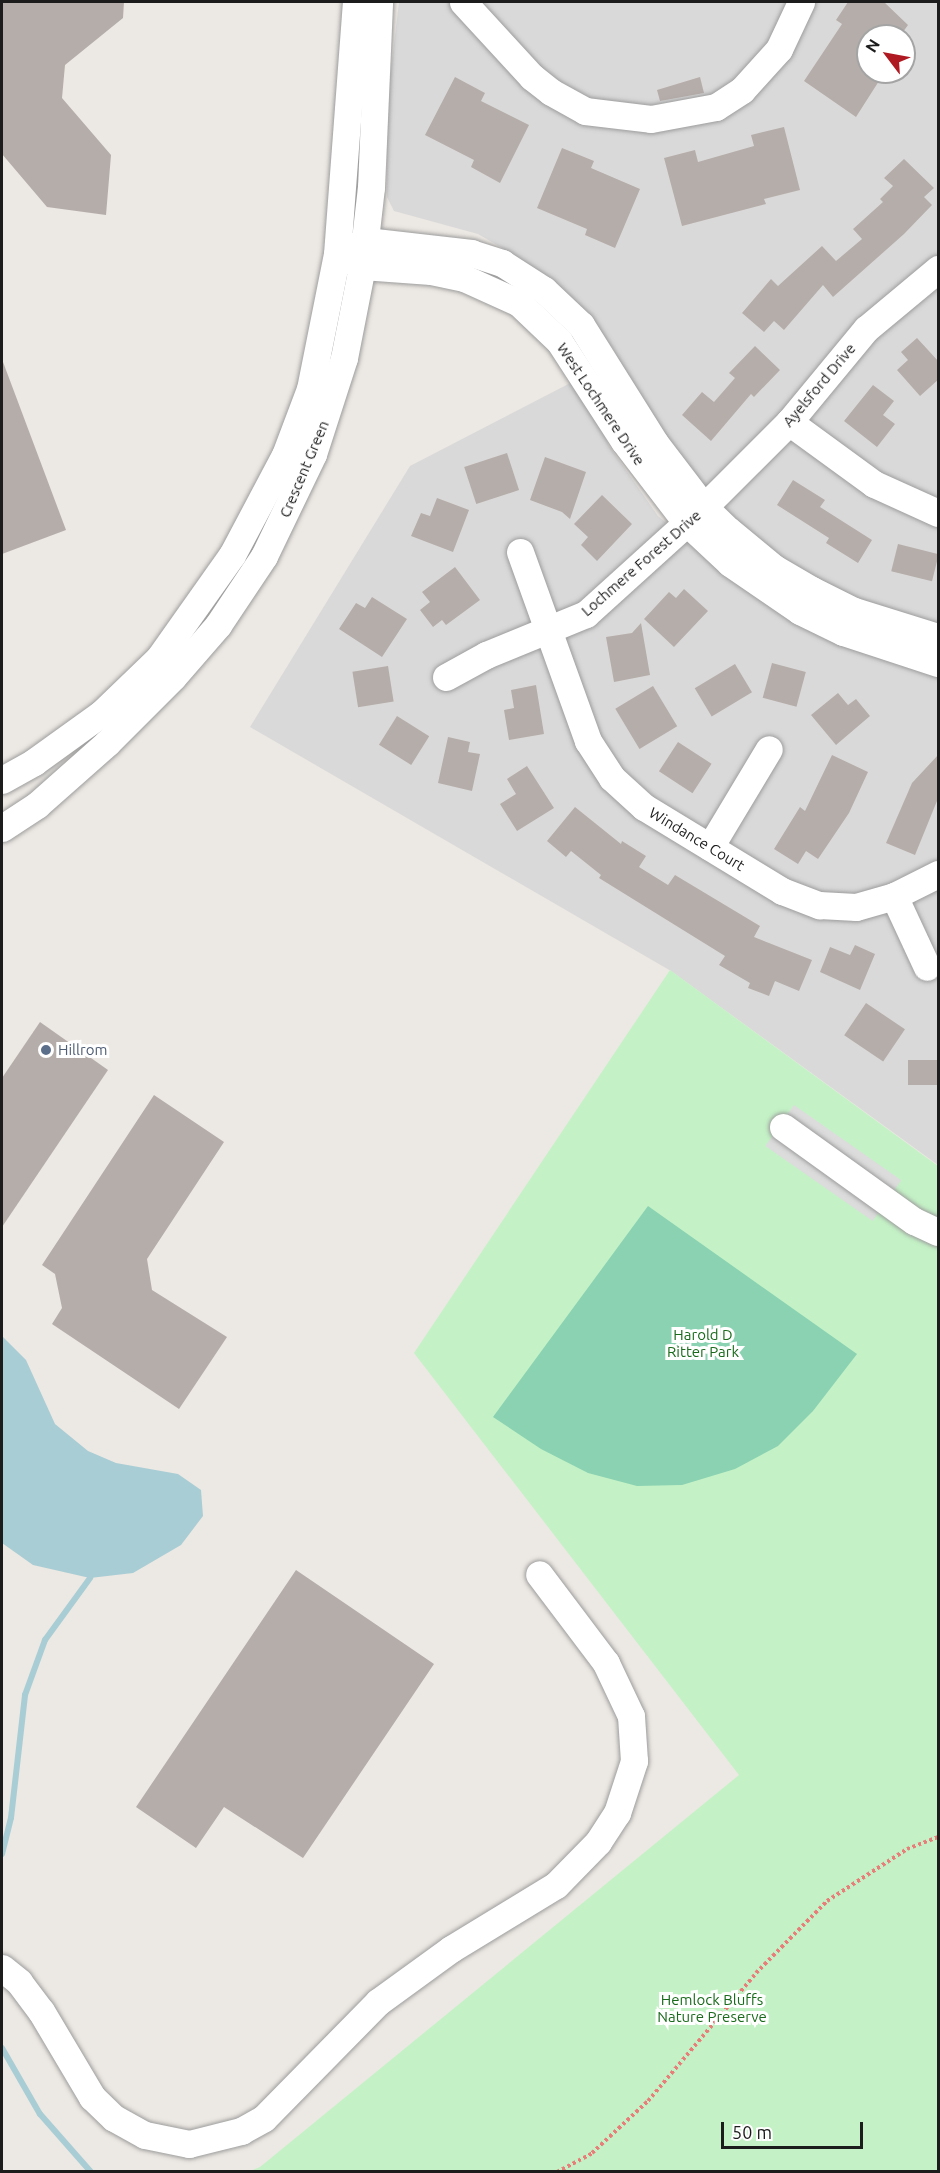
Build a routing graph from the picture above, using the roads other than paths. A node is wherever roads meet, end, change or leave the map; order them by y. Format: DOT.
graph roads {
  1 [pos="356,2"];
  2 [pos="379,2"];
  3 [pos="463,2"];
  4 [pos="801,2"];
  5 [pos="364,253"];
  6 [pos="337,254"];
  7 [pos="939,269"];
  8 [pos="789,422"];
  9 [pos="939,513"];
  10 [pos="695,514"];
  11 [pos="520,552"];
  12 [pos="550,632"];
  13 [pos="939,637"];
  14 [pos="939,663"];
  15 [pos="446,677"];
  16 [pos="769,748"];
  17 [pos="2,780"];
  18 [pos="2,828"];
  19 [pos="710,847"];
  20 [pos="939,874"];
  21 [pos="894,896"];
  22 [pos="927,967"];
  23 [pos="783,1127"];
  24 [pos="939,1232"];
  25 [pos="539,1574"];
  26 [pos="2,1968"];
  1 -- 6 [label="street, Crescent Green"];
  2 -- 5 [label="street, Crescent Green"];
  3 -- 4 [label="street"];
  5 -- 6 [label="street"];
  5 -- 10 [label="street, West Lochmere Drive"];
  5 -- 18 [label="street, Crescent Green"];
  6 -- 17 [label="street, Crescent Green"];
  7 -- 8 [label="street, Ayelsford Drive"];
  8 -- 9 [label="street"];
  8 -- 10 [label="street, Ayelsford Drive"];
  10 -- 12 [label="street, Lochmere Forest Drive"];
  10 -- 13 [label="street, West Lochmere Drive"];
  10 -- 14 [label="street, West Lochmere Drive"];
  11 -- 12 [label="street, Windance Court"];
  12 -- 15 [label="street, Lochmere Forest Drive"];
  12 -- 19 [label="street, Windance Court"];
  16 -- 19 [label="street"];
  19 -- 21 [label="street, Windance Court"];
  20 -- 21 [label="street, Windance Court"];
  21 -- 22 [label="street"];
  23 -- 24 [label="street"];
  25 -- 26 [label="street"];
}
